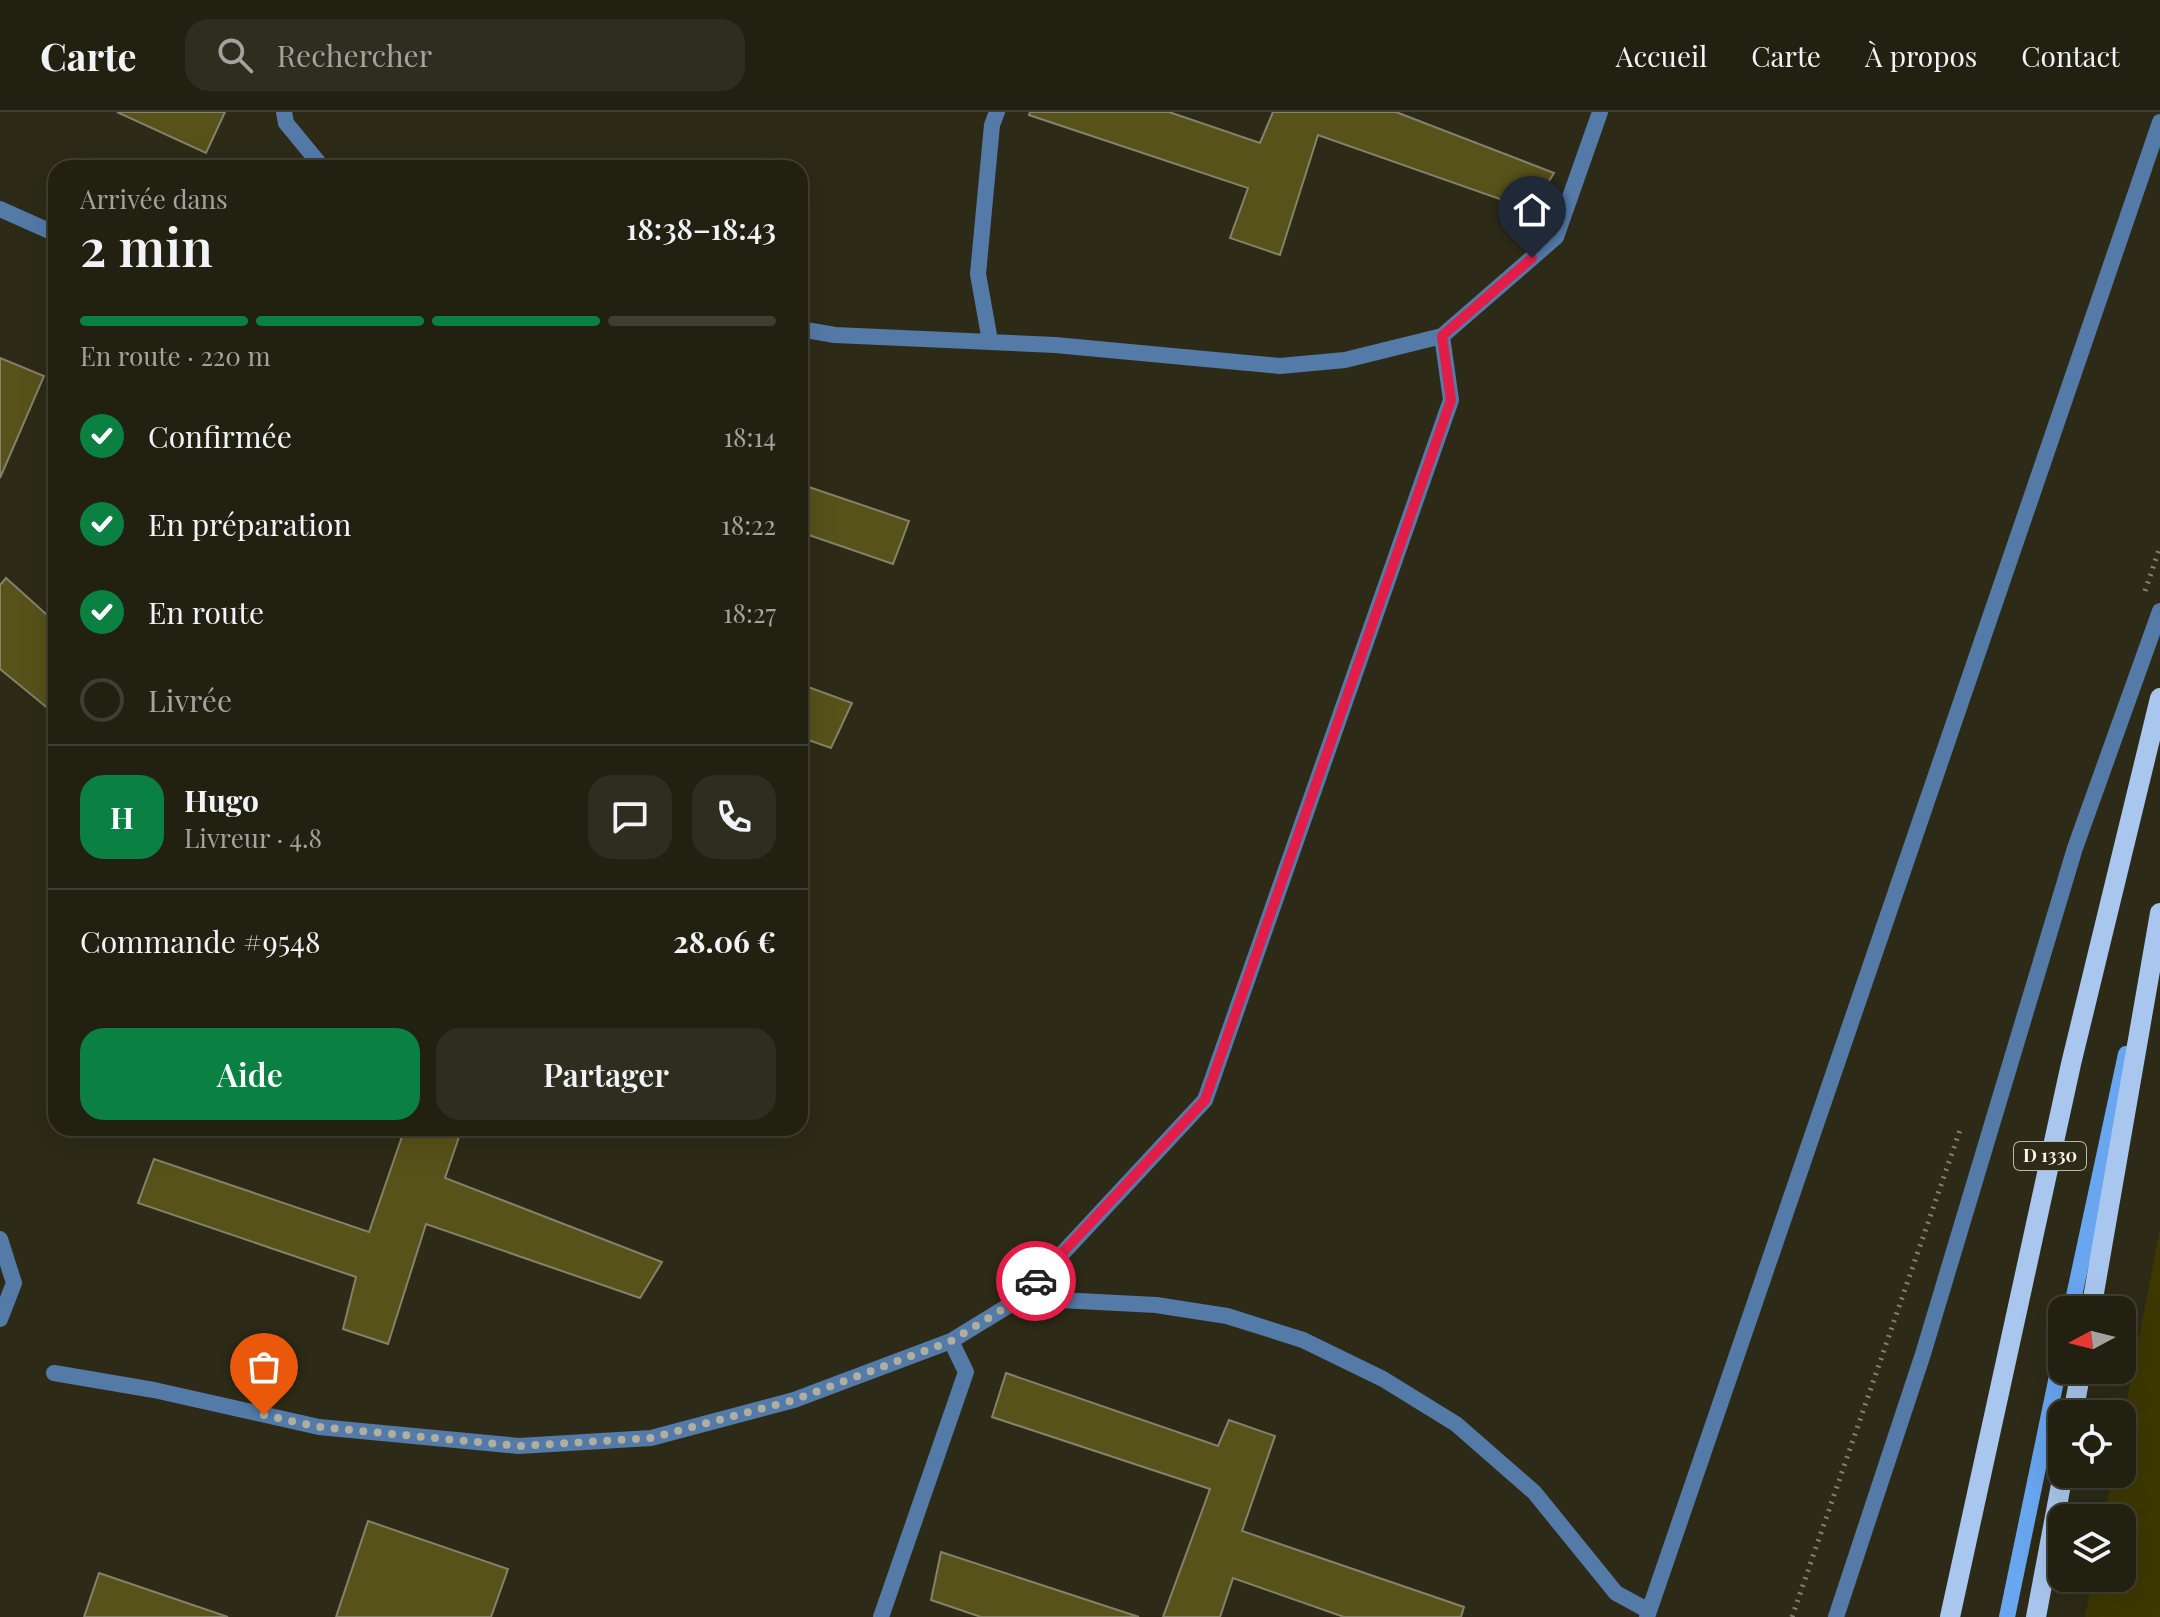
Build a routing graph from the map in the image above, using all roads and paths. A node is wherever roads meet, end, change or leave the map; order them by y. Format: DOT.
graph roads {
  1 [pos="284,112"];
  2 [pos="997,112"];
  3 [pos="1600,112"];
  4 [pos="2160,122"];
  5 [pos="316,160"];
  6 [pos="0,209"];
  7 [pos="48,230"];
  8 [pos="808,330"];
  9 [pos="1442,336"];
  10 [pos="990,341"];
  11 [pos="2160,611"];
  12 [pos="2160,698"];
  13 [pos="2159,916"];
  14 [pos="0,1239"];
  15 [pos="2074,1296"];
  16 [pos="2093,1296"];
  17 [pos="1021,1298"];
  18 [pos="0,1319"];
  19 [pos="951,1341"];
  20 [pos="54,1373"];
  21 [pos="2055,1384"];
  22 [pos="2060,1488"];
  23 [pos="1648,1614"];
  24 [pos="881,1617"];
  25 [pos="1836,1617"];
  26 [pos="1950,1617"];
  27 [pos="2007,1617"];
  28 [pos="2036,1617"];
  1 -- 5 [label="street"];
  2 -- 10 [label="street"];
  3 -- 9 [label="street"];
  4 -- 23 [label="street"];
  6 -- 7 [label="street"];
  8 -- 10 [label="street"];
  9 -- 10 [label="street"];
  9 -- 17 [label="street"];
  11 -- 25 [label="street"];
  12 -- 26 [label="main road, D 1330"];
  13 -- 15 [label="main road"];
  13 -- 16 [label="main road, D 1330"];
  14 -- 18 [label="street"];
  17 -- 19 [label="street"];
  17 -- 23 [label="street"];
  19 -- 20 [label="street"];
  19 -- 24 [label="street"];
  21 -- 27 [label="main road"];
  22 -- 28 [label="main road"];
}
